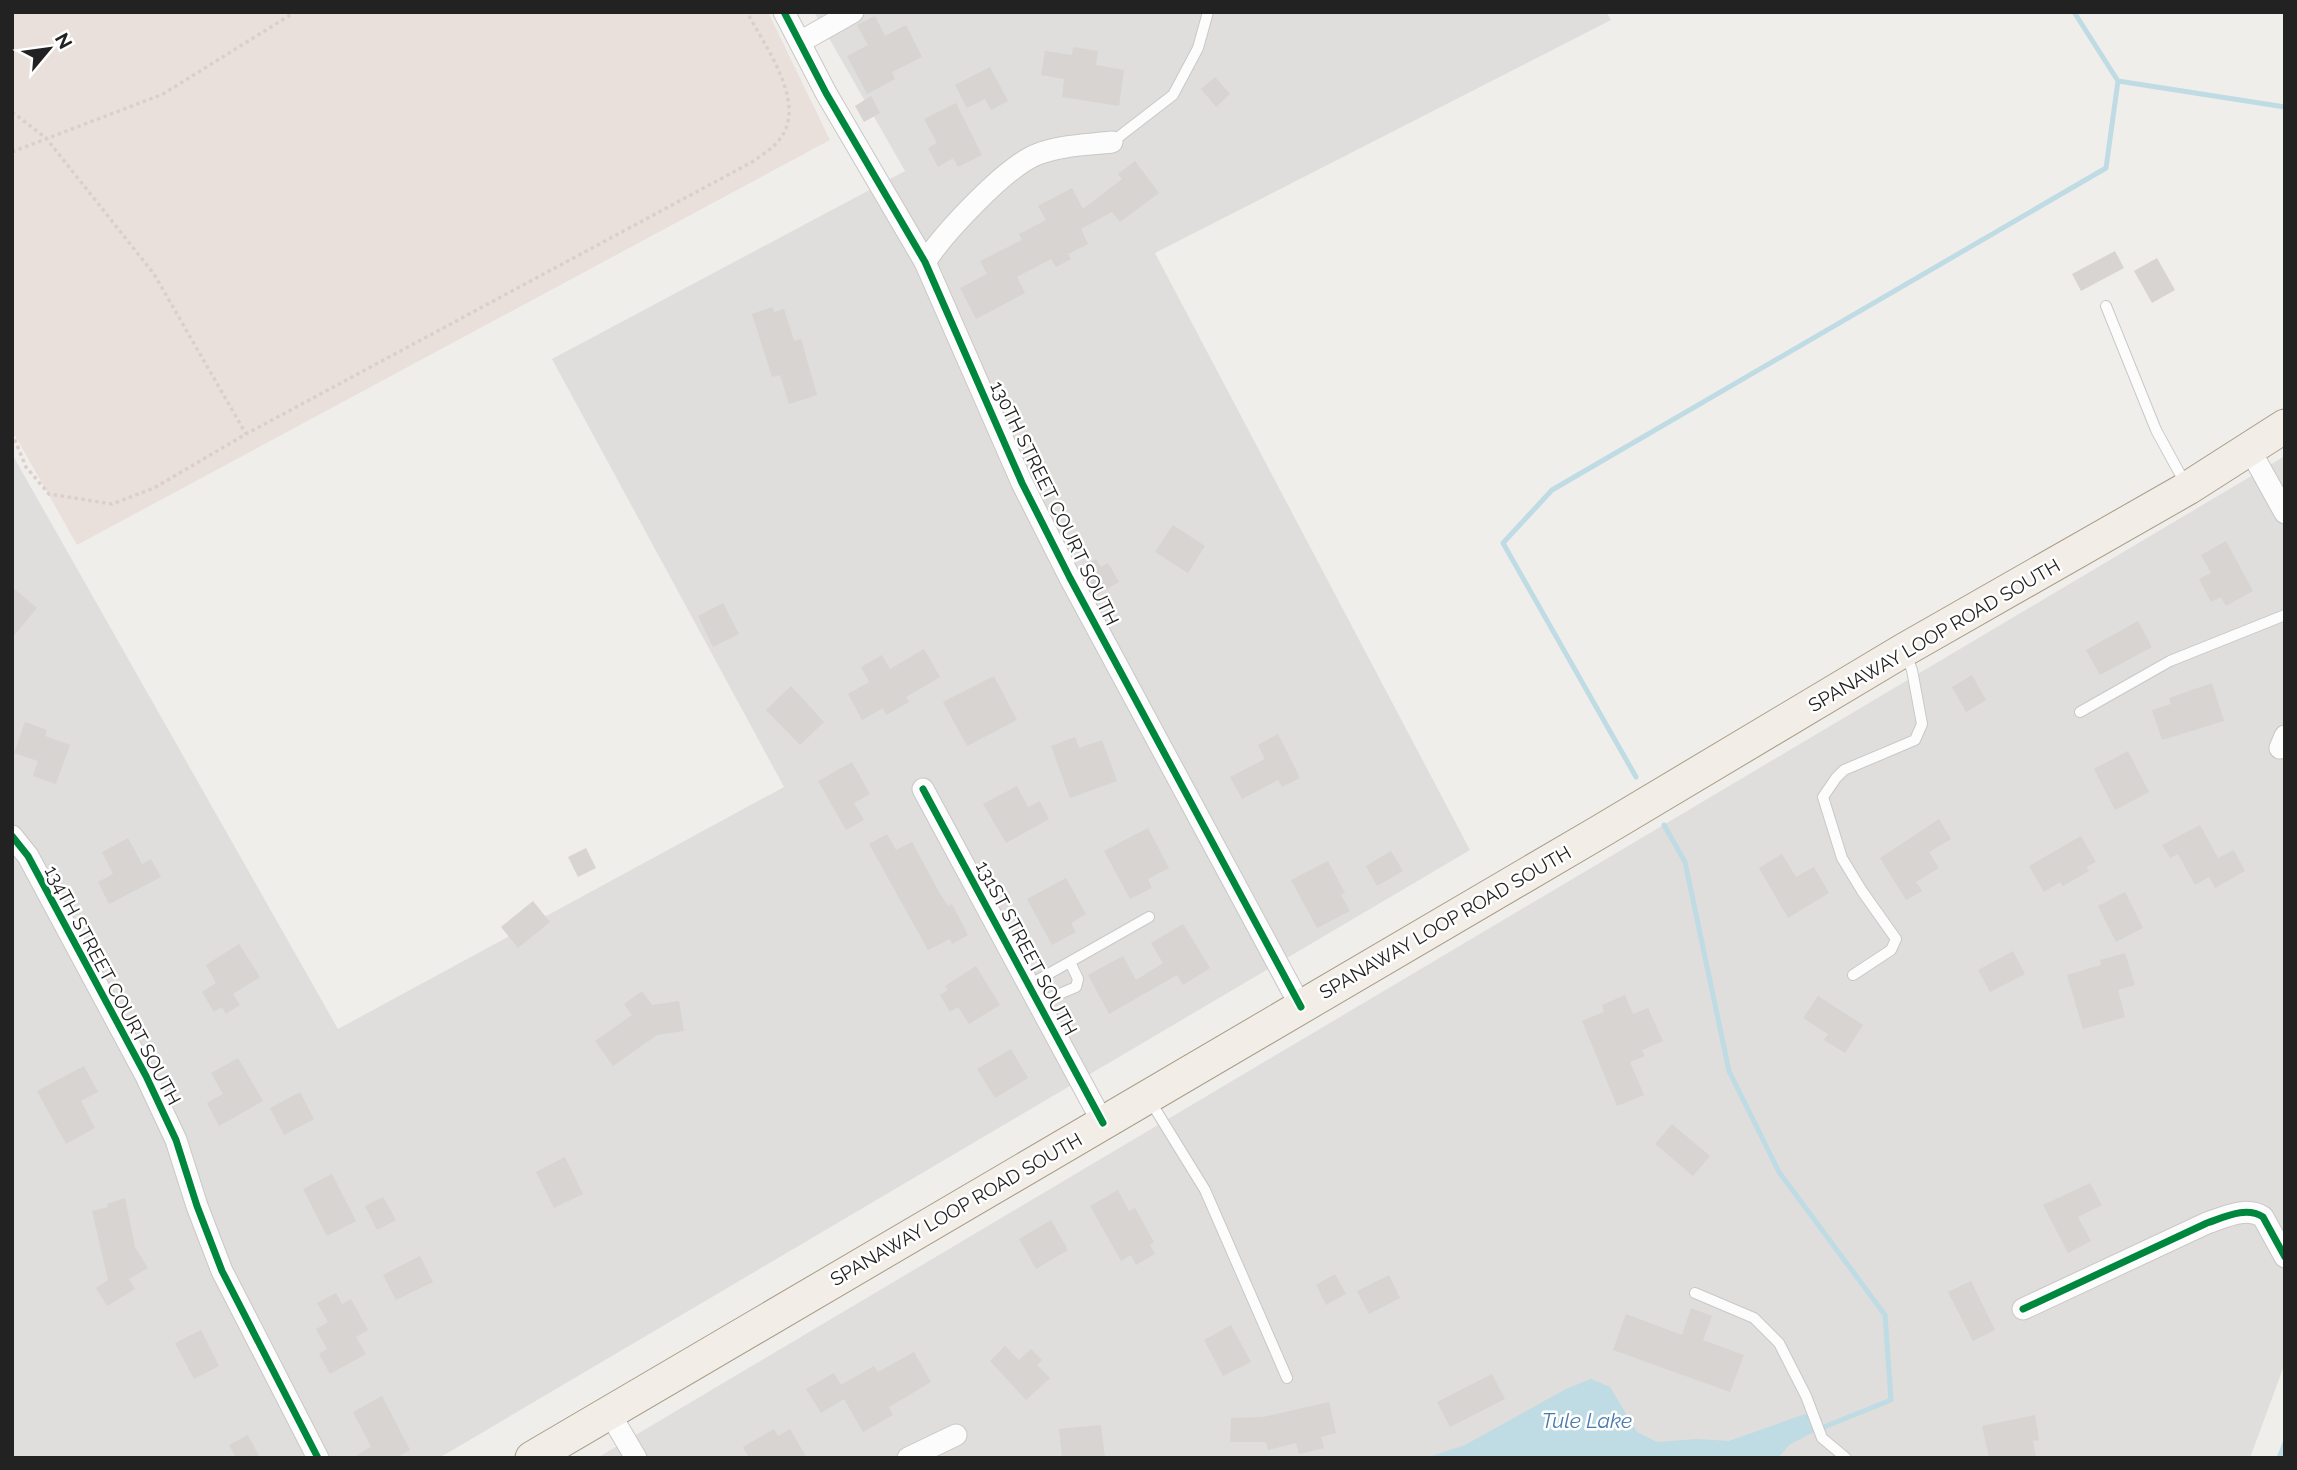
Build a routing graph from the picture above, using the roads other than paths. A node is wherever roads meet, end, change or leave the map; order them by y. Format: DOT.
graph roads {
  1 [pos="784,12"];
  2 [pos="853,12"];
  3 [pos="1209,12"];
  4 [pos="800,42"];
  5 [pos="1112,142"];
  6 [pos="925,262"];
  7 [pos="2106,306"];
  8 [pos="2285,426"];
  9 [pos="2250,450"];
  10 [pos="2188,488"];
  11 [pos="2285,513"];
  12 [pos="2285,615"];
  13 [pos="1903,650"];
  14 [pos="2080,712"];
  15 [pos="923,789"];
  16 [pos="12,836"];
  17 [pos="1149,918"];
  18 [pos="1070,962"];
  19 [pos="1853,975"];
  20 [pos="1034,994"];
  21 [pos="1301,1007"];
  22 [pos="1147,1097"];
  23 [pos="1103,1123"];
  24 [pos="2285,1257"];
  25 [pos="1695,1293"];
  26 [pos="2023,1309"];
  27 [pos="1287,1378"];
  28 [pos="609,1412"];
  29 [pos="956,1435"];
  30 [pos="318,1458"];
  31 [pos="531,1458"];
  32 [pos="635,1458"];
  33 [pos="908,1458"];
  34 [pos="1846,1458"];
  1 -- 4 [label="street, 130TH STREET COURT SOUTH"];
  2 -- 4 [label="street"];
  3 -- 5 [label="lane"];
  4 -- 6 [label="street, 130TH STREET COURT SOUTH"];
  5 -- 6 [label="street"];
  6 -- 21 [label="street, 130TH STREET COURT SOUTH"];
  7 -- 10 [label="lane"];
  8 -- 9 [label="main road, SPANAWAY LOOP ROAD SOUTH"];
  9 -- 10 [label="main road, SPANAWAY LOOP ROAD SOUTH"];
  9 -- 11 [label="street"];
  10 -- 13 [label="main road, SPANAWAY LOOP ROAD SOUTH"];
  12 -- 14 [label="lane"];
  13 -- 19 [label="lane"];
  13 -- 21 [label="main road, SPANAWAY LOOP ROAD SOUTH"];
  15 -- 20 [label="street, 131ST STREET SOUTH"];
  16 -- 30 [label="street, 134TH STREET COURT SOUTH"];
  17 -- 18 [label="lane"];
  18 -- 20 [label="lane"];
  18 -- 20 [label="lane"];
  20 -- 23 [label="street, 131ST STREET SOUTH"];
  21 -- 22 [label="main road, SPANAWAY LOOP ROAD SOUTH"];
  22 -- 23 [label="main road, SPANAWAY LOOP ROAD SOUTH"];
  22 -- 27 [label="lane"];
  23 -- 28 [label="main road, SPANAWAY LOOP ROAD SOUTH"];
  24 -- 26 [label="street"];
  25 -- 34 [label="lane"];
  28 -- 31 [label="main road, SPANAWAY LOOP ROAD SOUTH"];
  28 -- 32 [label="street"];
  29 -- 33 [label="street"];
}
